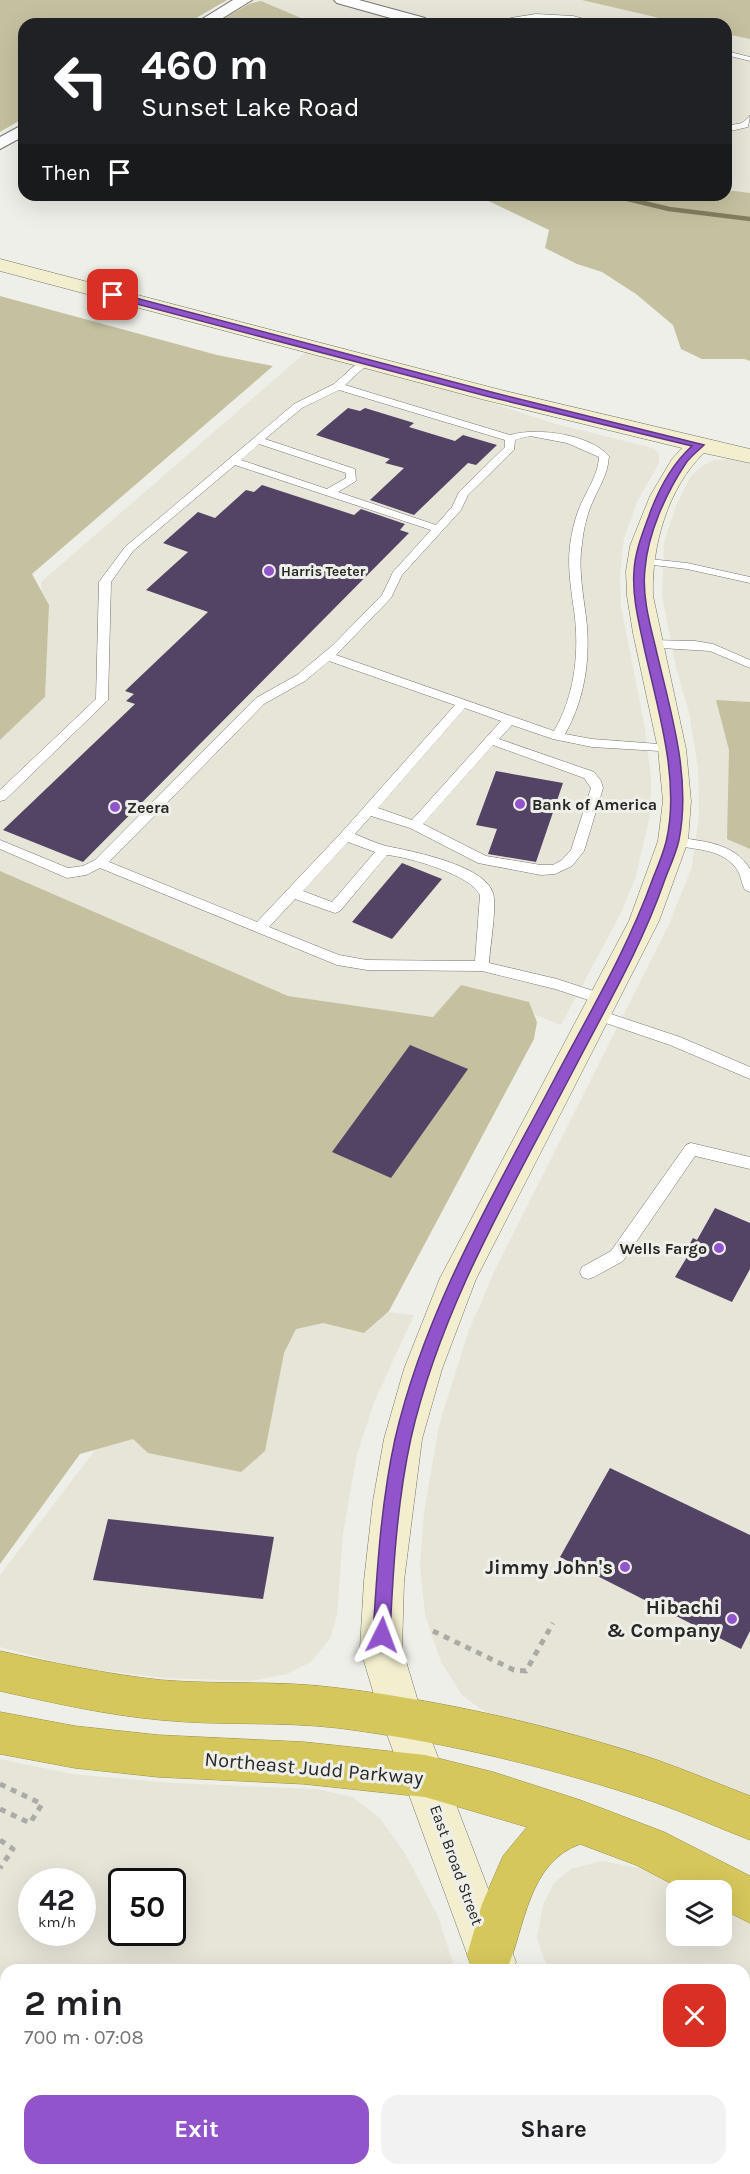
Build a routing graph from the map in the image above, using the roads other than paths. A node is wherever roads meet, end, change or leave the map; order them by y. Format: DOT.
graph roads {
  1 [pos="244,0"];
  2 [pos="342,0"];
  3 [pos="212,18"];
  4 [pos="407,18"];
  5 [pos="523,18"];
  6 [pos="571,18"];
  7 [pos="732,54"];
  8 [pos="750,59"];
  9 [pos="750,119"];
  10 [pos="732,127"];
  11 [pos="18,133"];
  12 [pos="0,144"];
  13 [pos="0,266"];
  14 [pos="366,361"];
  15 [pos="338,386"];
  16 [pos="510,438"];
  17 [pos="257,440"];
  18 [pos="699,445"];
  19 [pos="750,456"];
  20 [pos="233,461"];
  21 [pos="328,493"];
  22 [pos="438,529"];
  23 [pos="640,561"];
  24 [pos="750,580"];
  25 [pos="649,644"];
  26 [pos="328,656"];
  27 [pos="750,664"];
  28 [pos="462,704"];
  29 [pos="509,720"];
  30 [pos="557,736"];
  31 [pos="491,740"];
  32 [pos="672,749"];
  33 [pos="0,797"];
  34 [pos="368,810"];
  35 [pos="415,825"];
  36 [pos="346,836"];
  37 [pos="673,841"];
  38 [pos="0,844"];
  39 [pos="384,850"];
  40 [pos="100,863"];
  41 [pos="750,887"];
  42 [pos="294,893"];
  43 [pos="260,928"];
  44 [pos="482,966"];
  45 [pos="600,1007"];
  46 [pos="750,1073"];
  47 [pos="750,1163"];
  48 [pos="588,1272"];
  49 [pos="0,1671"];
  50 [pos="402,1718"];
  51 [pos="0,1733"];
  52 [pos="425,1776"];
  53 [pos="750,1818"];
  54 [pos="580,1821"];
  55 [pos="750,1900"];
  56 [pos="493,1962"];
  1 -- 3 [label="street"];
  2 -- 4 [label="street"];
  5 -- 6 [label="lane"];
  7 -- 8 [label="lane"];
  9 -- 10 [label="lane"];
  11 -- 12 [label="street"];
  13 -- 14 [label="main road"];
  14 -- 15 [label="lane"];
  14 -- 18 [label="main road"];
  15 -- 16 [label="lane"];
  15 -- 17 [label="lane"];
  16 -- 22 [label="lane"];
  16 -- 30 [label="lane"];
  17 -- 20 [label="lane"];
  17 -- 21 [label="lane"];
  18 -- 19 [label="main road"];
  18 -- 23 [label="main road, East Broad Street"];
  20 -- 21 [label="lane"];
  20 -- 33 [label="lane"];
  21 -- 22 [label="lane"];
  22 -- 26 [label="lane"];
  23 -- 24 [label="lane"];
  23 -- 25 [label="main road, East Broad Street"];
  25 -- 27 [label="lane"];
  25 -- 32 [label="main road, East Broad Street"];
  26 -- 28 [label="lane"];
  26 -- 40 [label="lane"];
  28 -- 29 [label="lane"];
  28 -- 34 [label="lane"];
  29 -- 30 [label="lane"];
  29 -- 31 [label="lane"];
  30 -- 32 [label="lane"];
  31 -- 35 [label="lane"];
  31 -- 35 [label="lane"];
  32 -- 37 [label="main road, East Broad Street"];
  34 -- 35 [label="lane"];
  34 -- 36 [label="lane"];
  36 -- 39 [label="lane"];
  36 -- 42 [label="lane"];
  37 -- 41 [label="lane"];
  37 -- 45 [label="main road, East Broad Street"];
  38 -- 40 [label="lane"];
  39 -- 42 [label="lane"];
  39 -- 44 [label="lane"];
  40 -- 43 [label="lane"];
  42 -- 43 [label="lane"];
  43 -- 44 [label="lane"];
  44 -- 45 [label="lane"];
  45 -- 46 [label="lane"];
  45 -- 50 [label="main road, East Broad Street"];
  47 -- 48 [label="lane"];
  49 -- 50 [label="highway"];
  50 -- 52 [label="main road, East Broad Street"];
  50 -- 53 [label="highway"];
  51 -- 52 [label="highway, Northeast Judd Parkway"];
  52 -- 54 [label="highway, Northeast Judd Parkway"];
  52 -- 56 [label="main road, East Broad Street"];
  54 -- 55 [label="highway, Northeast Judd Parkway"];
  54 -- 56 [label="highway"];
}
